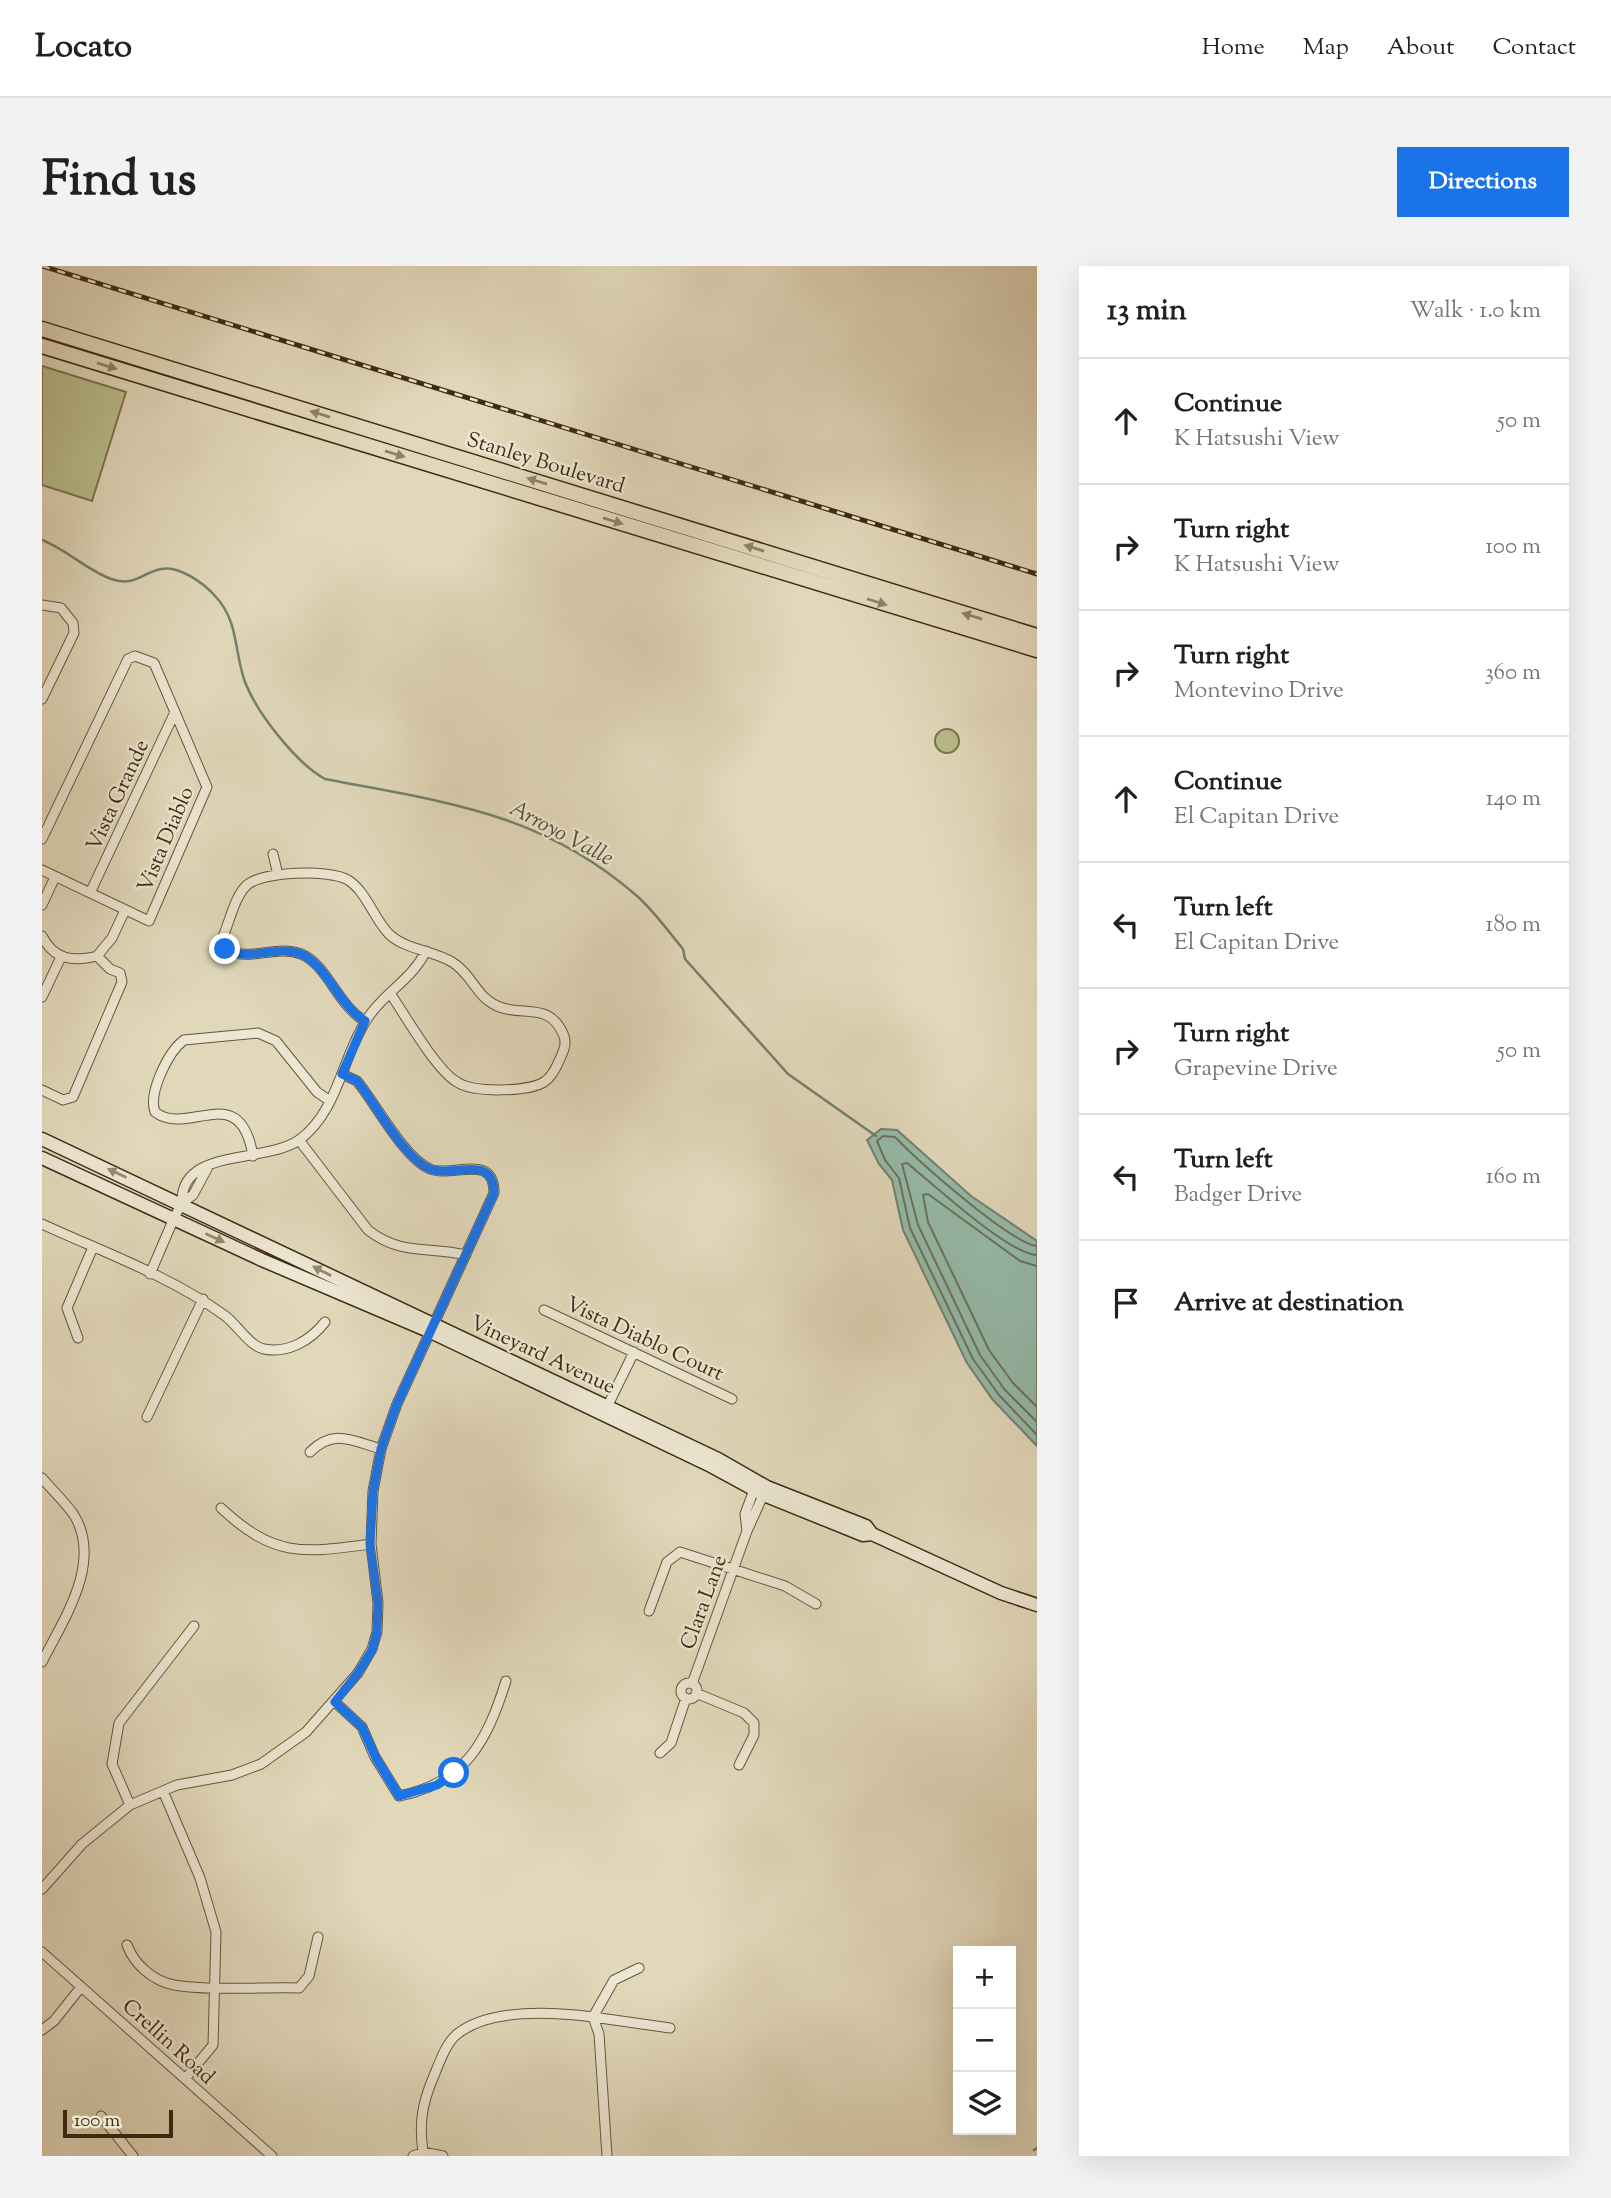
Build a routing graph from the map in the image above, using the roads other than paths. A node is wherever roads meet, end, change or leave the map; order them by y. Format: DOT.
graph roads {
  1 [pos="42,329"];
  2 [pos="42,346"];
  3 [pos="849,585"];
  4 [pos="42,605"];
  5 [pos="1037,636"];
  6 [pos="1037,650"];
  7 [pos="42,671"];
  8 [pos="51,680"];
  9 [pos="42,699"];
  10 [pos="175,712"];
  11 [pos="42,839"];
  12 [pos="273,854"];
  13 [pos="42,870"];
  14 [pos="278,875"];
  15 [pos="55,877"];
  16 [pos="90,894"];
  17 [pos="42,905"];
  18 [pos="125,910"];
  19 [pos="42,936"];
  20 [pos="426,951"];
  21 [pos="97,956"];
  22 [pos="61,957"];
  23 [pos="390,993"];
  24 [pos="42,997"];
  25 [pos="365,1021"];
  26 [pos="342,1074"];
  27 [pos="42,1090"];
  28 [pos="330,1101"];
  29 [pos="42,1139"];
  30 [pos="299,1140"];
  31 [pos="253,1156"];
  32 [pos="42,1158"];
  33 [pos="182,1203"];
  34 [pos="174,1219"];
  35 [pos="42,1224"];
  36 [pos="93,1247"];
  37 [pos="466,1255"];
  38 [pos="150,1274"];
  39 [pos="203,1299"];
  40 [pos="544,1310"];
  41 [pos="325,1322"];
  42 [pos="432,1328"];
  43 [pos="78,1338"];
  44 [pos="634,1353"];
  45 [pos="732,1399"];
  46 [pos="605,1410"];
  47 [pos="148,1417"];
  48 [pos="381,1449"];
  49 [pos="310,1452"];
  50 [pos="42,1478"];
  51 [pos="758,1489"];
  52 [pos="221,1508"];
  53 [pos="370,1544"];
  54 [pos="734,1569"];
  55 [pos="816,1604"];
  56 [pos="1037,1605"];
  57 [pos="649,1611"];
  58 [pos="194,1626"];
  59 [pos="42,1662"];
  60 [pos="506,1681"];
  61 [pos="692,1684"];
  62 [pos="696,1693"];
  63 [pos="687,1698"];
  64 [pos="335,1702"];
  65 [pos="498,1707"];
  66 [pos="510,1711"];
  67 [pos="660,1753"];
  68 [pos="739,1765"];
  69 [pos="163,1791"];
  70 [pos="130,1805"];
  71 [pos="42,1889"];
  72 [pos="318,1937"];
  73 [pos="127,1945"];
  74 [pos="42,1952"];
  75 [pos="639,1968"];
  76 [pos="216,1986"];
  77 [pos="81,1987"];
  78 [pos="593,2017"];
  79 [pos="670,2028"];
  80 [pos="42,2030"];
  81 [pos="185,2078"];
  82 [pos="101,2116"];
  83 [pos="423,2152"];
  84 [pos="133,2156"];
  85 [pos="272,2156"];
  86 [pos="413,2156"];
  87 [pos="443,2156"];
  88 [pos="607,2156"];
  3 -- 1 [label="main road, Stanley Boulevard, one-way"];
  2 -- 3 [label="main road, Stanley Boulevard, one-way"];
  5 -- 3 [label="main road, Stanley Boulevard, one-way"];
  3 -- 6 [label="main road, Stanley Boulevard, one-way"];
  4 -- 8 [label="street"];
  7 -- 8 [label="street"];
  8 -- 9 [label="street"];
  10 -- 11 [label="street"];
  10 -- 16 [label="street, Vista Grande"];
  10 -- 18 [label="street, Vista Diablo"];
  12 -- 14 [label="street"];
  13 -- 15 [label="street, Vista Diablo"];
  14 -- 20 [label="street"];
  14 -- 25 [label="street"];
  15 -- 16 [label="street, Vista Diablo"];
  15 -- 17 [label="street"];
  16 -- 18 [label="street, Vista Diablo"];
  18 -- 21 [label="street"];
  19 -- 22 [label="street"];
  20 -- 23 [label="street"];
  20 -- 23 [label="street"];
  21 -- 22 [label="street"];
  21 -- 27 [label="street"];
  22 -- 24 [label="street"];
  23 -- 25 [label="street"];
  25 -- 26 [label="street"];
  26 -- 28 [label="street"];
  26 -- 37 [label="street"];
  28 -- 30 [label="street"];
  28 -- 31 [label="street"];
  33 -- 29 [label="street, Vineyard Avenue, one-way"];
  30 -- 31 [label="street"];
  30 -- 37 [label="street"];
  31 -- 33 [label="street"];
  32 -- 34 [label="street, Vineyard Avenue"];
  33 -- 34 [label="street"];
  42 -- 33 [label="street, Vineyard Avenue, one-way"];
  34 -- 38 [label="street"];
  34 -- 42 [label="street, Vineyard Avenue, one-way"];
  35 -- 36 [label="street"];
  36 -- 38 [label="street"];
  36 -- 43 [label="street"];
  37 -- 42 [label="street"];
  38 -- 39 [label="street"];
  39 -- 41 [label="street"];
  39 -- 47 [label="street"];
  40 -- 44 [label="street, Vista Diablo Court"];
  42 -- 46 [label="street, Vineyard Avenue"];
  42 -- 48 [label="street"];
  44 -- 45 [label="street, Vista Diablo Court"];
  44 -- 46 [label="street"];
  46 -- 51 [label="street, Vineyard Avenue"];
  48 -- 49 [label="street"];
  48 -- 53 [label="street"];
  50 -- 59 [label="street"];
  51 -- 54 [label="street, Clara Lane"];
  51 -- 56 [label="street, Vineyard Avenue"];
  52 -- 53 [label="street"];
  53 -- 64 [label="street"];
  54 -- 55 [label="street"];
  54 -- 57 [label="street"];
  54 -- 61 [label="street, Clara Lane"];
  58 -- 70 [label="street"];
  60 -- 65 [label="street"];
  61 -- 62 [label="street"];
  61 -- 63 [label="street, Clara Lane"];
  62 -- 63 [label="street"];
  62 -- 68 [label="street"];
  63 -- 67 [label="street"];
  64 -- 65 [label="street"];
  64 -- 69 [label="street"];
  65 -- 66 [label="street"];
  69 -- 70 [label="street"];
  69 -- 76 [label="street"];
  70 -- 71 [label="street"];
  72 -- 76 [label="street"];
  73 -- 76 [label="street"];
  74 -- 77 [label="street, Crellin Road"];
  75 -- 78 [label="street"];
  76 -- 81 [label="street"];
  77 -- 80 [label="street"];
  77 -- 81 [label="street, Crellin Road"];
  78 -- 79 [label="street"];
  78 -- 83 [label="street"];
  78 -- 88 [label="street"];
  81 -- 85 [label="street, Crellin Road"];
  82 -- 84 [label="street"];
  83 -- 86 [label="street"];
  83 -- 87 [label="street"];
}
